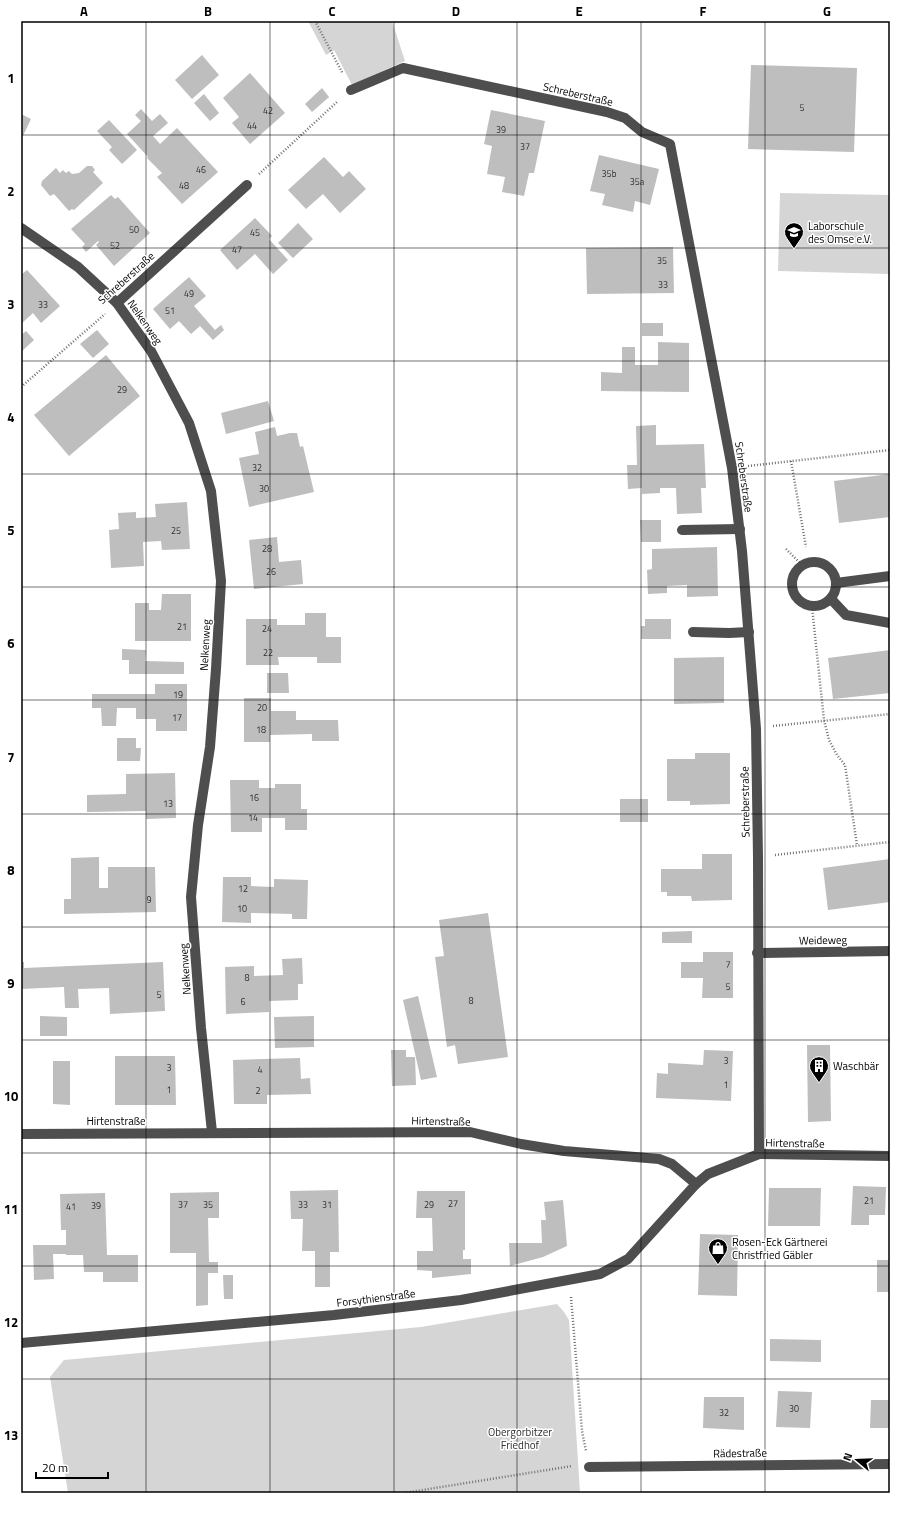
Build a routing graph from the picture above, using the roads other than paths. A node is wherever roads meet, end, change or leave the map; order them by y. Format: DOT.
graph roads {
  1 [pos="351,90"];
  2 [pos="247,185"];
  3 [pos="21,228"];
  4 [pos="117,303"];
  5 [pos="740,529"];
  6 [pos="682,530"];
  7 [pos="890,576"];
  8 [pos="836,583"];
  9 [pos="830,599"];
  10 [pos="890,623"];
  11 [pos="693,632"];
  12 [pos="749,632"];
  13 [pos="890,951"];
  14 [pos="757,953"];
  15 [pos="212,1132"];
  16 [pos="21,1134"];
  17 [pos="758,1154"];
  18 [pos="890,1156"];
  19 [pos="696,1184"];
  20 [pos="21,1343"];
  21 [pos="890,1464"];
  22 [pos="590,1467"];
  1 -- 5 [label="street, Schreberstraße"];
  2 -- 4 [label="street, Schreberstraße"];
  3 -- 4 [label="street, Nelkenweg"];
  4 -- 15 [label="street, Nelkenweg"];
  5 -- 6 [label="street"];
  5 -- 12 [label="street, Schreberstraße"];
  7 -- 8 [label="street"];
  8 -- 9 [label="street"];
  8 -- 9 [label="street"];
  9 -- 10 [label="street"];
  11 -- 12 [label="street"];
  12 -- 14 [label="street, Schreberstraße"];
  13 -- 14 [label="street, Weideweg"];
  14 -- 17 [label="street, Schreberstraße"];
  15 -- 16 [label="street, Hirtenstraße"];
  15 -- 19 [label="street, Hirtenstraße"];
  17 -- 18 [label="street, Hirtenstraße"];
  17 -- 19 [label="street, Hirtenstraße"];
  19 -- 20 [label="street, Forsythienstraße"];
  21 -- 22 [label="street, Rädestraße"];
}
